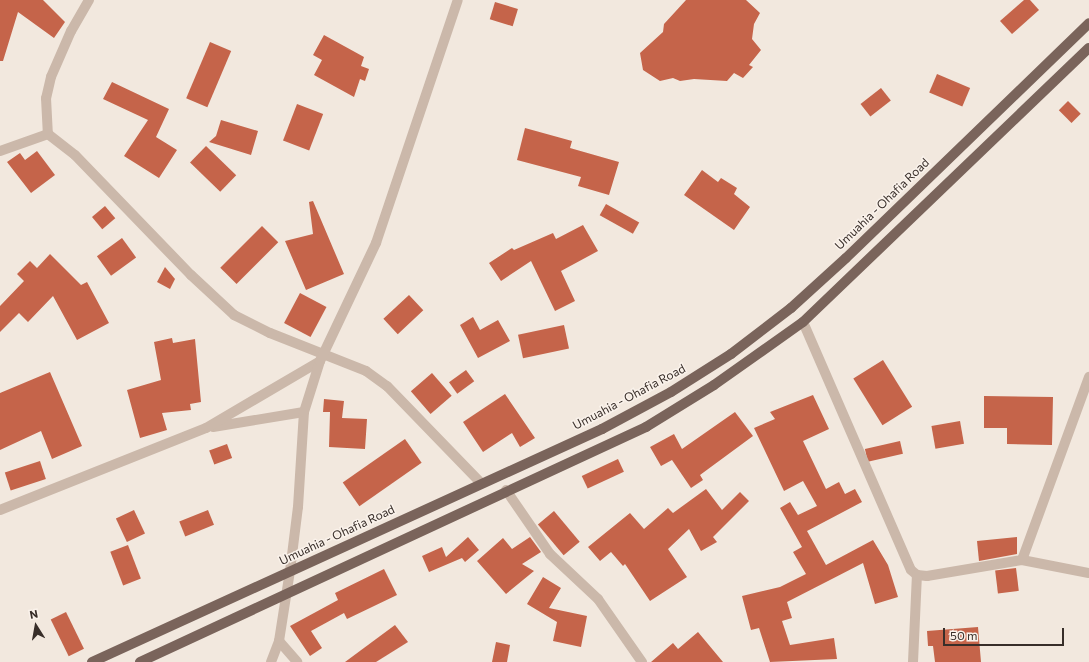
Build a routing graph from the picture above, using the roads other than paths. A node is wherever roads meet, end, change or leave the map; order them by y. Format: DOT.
graph roads {
  1 [pos="89,0"];
  2 [pos="458,0"];
  3 [pos="1089,23"];
  4 [pos="1089,48"];
  5 [pos="48,134"];
  6 [pos="0,151"];
  7 [pos="854,249"];
  8 [pos="868,262"];
  9 [pos="803,322"];
  10 [pos="322,356"];
  11 [pos="1089,377"];
  12 [pos="304,412"];
  13 [pos="206,428"];
  14 [pos="481,483"];
  15 [pos="506,490"];
  16 [pos="0,510"];
  17 [pos="1022,560"];
  18 [pos="290,571"];
  19 [pos="1089,573"];
  20 [pos="917,575"];
  21 [pos="285,596"];
  22 [pos="279,641"];
  23 [pos="92,662"];
  24 [pos="140,662"];
  25 [pos="271,662"];
  26 [pos="297,662"];
  27 [pos="642,662"];
  28 [pos="913,662"];
  1 -- 5 [label="street"];
  2 -- 10 [label="street"];
  3 -- 7 [label="main road, Umuahia - Ohafia Road"];
  4 -- 8 [label="main road"];
  5 -- 6 [label="street"];
  5 -- 10 [label="street"];
  7 -- 8 [label="main road"];
  7 -- 14 [label="main road, Umuahia - Ohafia Road"];
  8 -- 9 [label="main road"];
  9 -- 15 [label="main road"];
  9 -- 20 [label="street"];
  10 -- 12 [label="street"];
  10 -- 13 [label="street"];
  10 -- 14 [label="street"];
  11 -- 17 [label="street"];
  12 -- 13 [label="street"];
  12 -- 18 [label="street"];
  13 -- 16 [label="street"];
  14 -- 18 [label="main road, Umuahia - Ohafia Road"];
  15 -- 21 [label="main road"];
  15 -- 27 [label="street"];
  17 -- 19 [label="street"];
  17 -- 20 [label="street"];
  18 -- 21 [label="street"];
  18 -- 23 [label="main road, Umuahia - Ohafia Road"];
  20 -- 28 [label="street"];
  21 -- 22 [label="street"];
  21 -- 24 [label="main road"];
  22 -- 25 [label="street"];
  22 -- 26 [label="street"];
}
